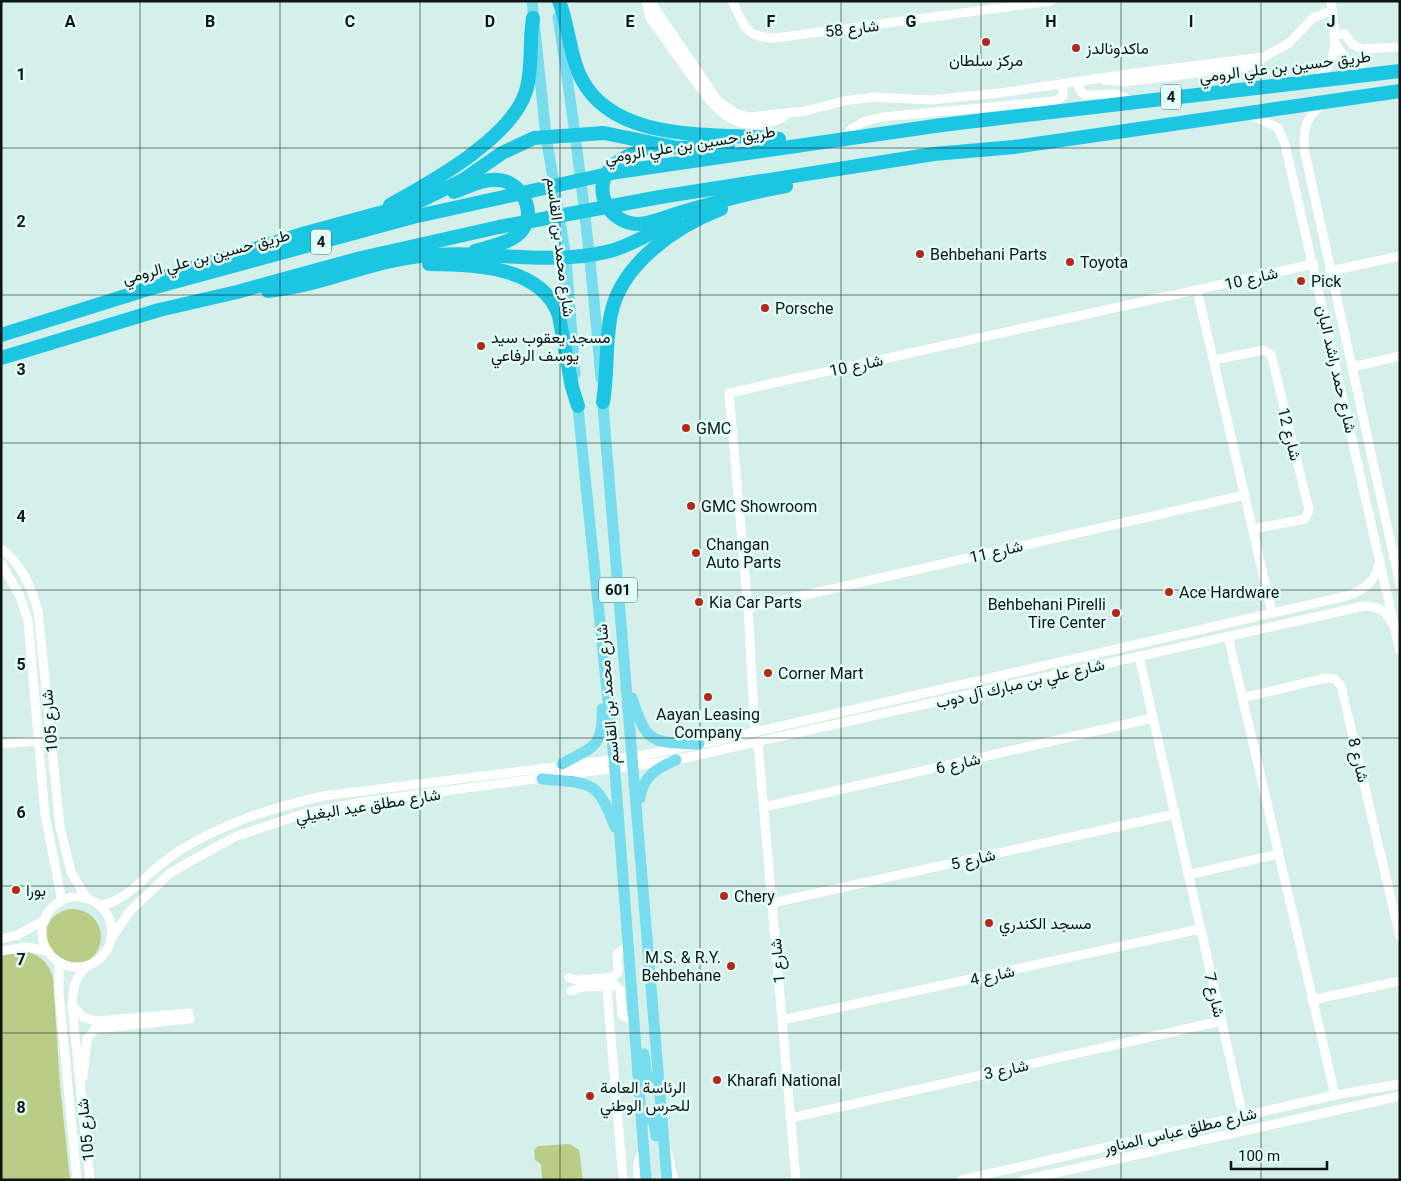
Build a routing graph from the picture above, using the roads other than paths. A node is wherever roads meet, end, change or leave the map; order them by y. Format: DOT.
graph roads {
  1 [pos="532,1"];
  2 [pos="557,1"];
  3 [pos="646,1"];
  4 [pos="650,1"];
  5 [pos="732,1"];
  6 [pos="1051,1"];
  7 [pos="1331,1"];
  8 [pos="1332,11"];
  9 [pos="533,18"];
  10 [pos="1334,34"];
  11 [pos="1336,46"];
  12 [pos="1400,47"];
  13 [pos="1400,70"];
  14 [pos="1367,74"];
  15 [pos="1316,79"];
  16 [pos="1078,82"];
  17 [pos="1063,84"];
  18 [pos="1400,90"];
  19 [pos="1329,100"];
  20 [pos="1132,101"];
  21 [pos="1242,112"];
  22 [pos="788,114"];
  23 [pos="942,125"];
  24 [pos="850,130"];
  25 [pos="576,135"];
  26 [pos="546,136"];
  27 [pos="779,139"];
  28 [pos="657,145"];
  29 [pos="1014,146"];
  30 [pos="1305,153"];
  31 [pos="1289,156"];
  32 [pos="782,187"];
  33 [pos="719,202"];
  34 [pos="416,204"];
  35 [pos="368,217"];
  36 [pos="462,254"];
  37 [pos="590,255"];
  38 [pos="1400,256"];
  39 [pos="566,258"];
  40 [pos="1314,264"];
  41 [pos="378,265"];
  42 [pos="1330,271"];
  43 [pos="148,289"];
  44 [pos="1197,290"];
  45 [pos="238,292"];
  46 [pos="1,334"];
  47 [pos="1400,356"];
  48 [pos="1,358"];
  49 [pos="1214,360"];
  50 [pos="1352,367"];
  51 [pos="603,402"];
  52 [pos="578,406"];
  53 [pos="1376,471"];
  54 [pos="1361,474"];
  55 [pos="1378,484"];
  56 [pos="1364,485"];
  57 [pos="1245,495"];
  58 [pos="1253,529"];
  59 [pos="1,549"];
  60 [pos="1380,560"];
  61 [pos="1,563"];
  62 [pos="1400,585"];
  63 [pos="597,590"];
  64 [pos="1347,596"];
  65 [pos="748,608"];
  66 [pos="1351,608"];
  67 [pos="1272,613"];
  68 [pos="1395,628"];
  69 [pos="1228,636"];
  70 [pos="42,640"];
  71 [pos="30,641"];
  72 [pos="1400,651"];
  73 [pos="1139,656"];
  74 [pos="625,681"];
  75 [pos="951,687"];
  76 [pos="934,690"];
  77 [pos="1242,698"];
  78 [pos="953,699"];
  79 [pos="936,702"];
  80 [pos="1153,718"];
  81 [pos="755,732"];
  82 [pos="37,741"];
  83 [pos="758,743"];
  84 [pos="1,744"];
  85 [pos="699,744"];
  86 [pos="676,760"];
  87 [pos="634,762"];
  88 [pos="562,764"];
  89 [pos="614,764"];
  90 [pos="542,779"];
  91 [pos="403,785"];
  92 [pos="342,806"];
  93 [pos="764,807"];
  94 [pos="1175,814"];
  95 [pos="638,815"];
  96 [pos="620,840"];
  97 [pos="1278,854"];
  98 [pos="1188,875"];
  99 [pos="87,899"];
  100 [pos="62,901"];
  101 [pos="772,903"];
  102 [pos="99,905"];
  103 [pos="45,920"];
  104 [pos="1200,929"];
  105 [pos="1400,937"];
  106 [pos="1,939"];
  107 [pos="111,939"];
  108 [pos="628,946"];
  109 [pos="1,951"];
  110 [pos="48,951"];
  111 [pos="59,962"];
  112 [pos="87,966"];
  113 [pos="569,978"];
  114 [pos="1400,981"];
  115 [pos="606,982"];
  116 [pos="631,982"];
  117 [pos="571,991"];
  118 [pos="1312,1000"];
  119 [pos="72,1006"];
  120 [pos="782,1020"];
  121 [pos="634,1022"];
  122 [pos="1221,1022"];
  123 [pos="658,1073"];
  124 [pos="1400,1084"];
  125 [pos="81,1087"];
  126 [pos="1335,1095"];
  127 [pos="1400,1097"];
  128 [pos="1243,1116"];
  129 [pos="791,1118"];
  130 [pos="642,1124"];
  131 [pos="665,1148"];
  132 [pos="644,1149"];
  133 [pos="77,1180"];
  134 [pos="90,1180"];
  135 [pos="622,1180"];
  136 [pos="638,1180"];
  137 [pos="646,1180"];
  138 [pos="660,1180"];
  139 [pos="667,1180"];
  140 [pos="674,1180"];
  141 [pos="796,1180"];
  142 [pos="961,1180"];
  143 [pos="1024,1180"];
  1 -- 9 [label="main road, شارع محمد بن القاسم / 601"];
  2 -- 25 [label="main road, شارع محمد بن القاسم / 601"];
  2 -- 27 [label="highway"];
  3 -- 22 [label="street"];
  4 -- 22 [label="street"];
  5 -- 6 [label="street, شارع 58"];
  7 -- 8 [label="street"];
  8 -- 10 [label="street"];
  8 -- 16 [label="street"];
  9 -- 26 [label="main road, شارع محمد بن القاسم / 601"];
  9 -- 35 [label="highway"];
  10 -- 11 [label="street"];
  10 -- 12 [label="street"];
  11 -- 14 [label="street"];
  11 -- 15 [label="street"];
  13 -- 14 [label="highway, طريق حسين بن علي الرومي / 4"];
  14 -- 15 [label="highway, طريق حسين بن علي الرومي / 4"];
  15 -- 20 [label="highway, طريق حسين بن علي الرومي / 4"];
  16 -- 17 [label="street"];
  16 -- 20 [label="street"];
  17 -- 22 [label="street"];
  17 -- 24 [label="street"];
  18 -- 19 [label="highway, 4"];
  19 -- 21 [label="highway, 4"];
  19 -- 30 [label="street, شارع حمد راشد البان"];
  20 -- 23 [label="highway, طريق حسين بن علي الرومي / 4"];
  21 -- 29 [label="highway, 4"];
  21 -- 31 [label="street, شارع حمد راشد البان"];
  23 -- 24 [label="highway"];
  23 -- 43 [label="highway, طريق حسين بن علي الرومي / 4"];
  24 -- 27 [label="highway"];
  25 -- 26 [label="highway"];
  25 -- 28 [label="highway"];
  25 -- 37 [label="main road, شارع محمد بن القاسم / 601"];
  26 -- 34 [label="highway"];
  26 -- 39 [label="main road, شارع محمد بن القاسم / 601"];
  27 -- 28 [label="highway"];
  28 -- 33 [label="highway"];
  29 -- 32 [label="highway"];
  29 -- 45 [label="highway, 4"];
  30 -- 31 [label="street"];
  30 -- 42 [label="street, شارع حمد راشد البان"];
  31 -- 40 [label="street, شارع حمد راشد البان"];
  32 -- 33 [label="highway"];
  32 -- 51 [label="highway"];
  33 -- 37 [label="highway"];
  34 -- 35 [label="highway"];
  34 -- 36 [label="highway"];
  35 -- 43 [label="highway"];
  36 -- 39 [label="highway"];
  36 -- 41 [label="highway"];
  37 -- 39 [label="highway"];
  37 -- 51 [label="main road, شارع محمد بن القاسم / 601"];
  38 -- 42 [label="street"];
  39 -- 52 [label="main road, شارع محمد بن القاسم / 601"];
  40 -- 44 [label="street, شارع 10"];
  40 -- 54 [label="street, شارع حمد راشد البان"];
  41 -- 45 [label="highway"];
  41 -- 52 [label="highway"];
  42 -- 50 [label="street, شارع حمد راشد البان"];
  43 -- 46 [label="highway, طريق حسين بن علي الرومي / 4"];
  44 -- 49 [label="street"];
  44 -- 65 [label="street, شارع 10"];
  45 -- 48 [label="highway, 4"];
  47 -- 50 [label="street"];
  49 -- 57 [label="street"];
  49 -- 58 [label="street, شارع 12"];
  50 -- 53 [label="street, شارع حمد راشد البان"];
  51 -- 74 [label="main road, شارع محمد بن القاسم / 601"];
  52 -- 63 [label="main road, شارع محمد بن القاسم / 601"];
  53 -- 54 [label="street"];
  53 -- 55 [label="street, شارع حمد راشد البان"];
  54 -- 56 [label="street, شارع حمد راشد البان"];
  55 -- 56 [label="street"];
  55 -- 62 [label="street, شارع حمد راشد البان"];
  56 -- 60 [label="street, شارع حمد راشد البان"];
  57 -- 58 [label="street"];
  57 -- 65 [label="street, شارع 11"];
  58 -- 67 [label="street"];
  59 -- 70 [label="street, شارع 105"];
  60 -- 64 [label="street, شارع علي بن مبارك آل دوب"];
  60 -- 68 [label="street, شارع حمد راشد البان"];
  61 -- 71 [label="street, شارع 105"];
  63 -- 88 [label="main road"];
  63 -- 89 [label="main road, شارع محمد بن القاسم / 601"];
  64 -- 66 [label="street"];
  64 -- 67 [label="street, شارع علي بن مبارك آل دوب"];
  65 -- 81 [label="street, شارع 10"];
  66 -- 68 [label="street, شارع علي بن مبارك آل دوب"];
  66 -- 69 [label="street, شارع علي بن مبارك آل دوب"];
  67 -- 75 [label="street, شارع علي بن مبارك آل دوب"];
  68 -- 72 [label="street, شارع حمد راشد البان"];
  69 -- 73 [label="street, شارع علي بن مبارك آل دوب"];
  69 -- 77 [label="street"];
  70 -- 71 [label="street"];
  70 -- 99 [label="street, شارع 105"];
  71 -- 82 [label="street, شارع 105"];
  73 -- 78 [label="street, شارع علي بن مبارك آل دوب"];
  73 -- 80 [label="street, شارع 7"];
  74 -- 85 [label="main road"];
  74 -- 87 [label="main road, شارع محمد بن القاسم / 601"];
  75 -- 76 [label="street, شارع علي بن مبارك آل دوب"];
  75 -- 78 [label="street"];
  76 -- 79 [label="street"];
  76 -- 81 [label="street, شارع علي بن مبارك آل دوب"];
  77 -- 97 [label="street"];
  77 -- 105 [label="street, شارع 8"];
  78 -- 79 [label="street, شارع علي بن مبارك آل دوب"];
  79 -- 83 [label="street, شارع علي بن مبارك آل دوب"];
  80 -- 93 [label="street, شارع 6"];
  80 -- 94 [label="street, شارع 7"];
  81 -- 85 [label="street, شارع علي بن مبارك آل دوب"];
  82 -- 84 [label="street"];
  82 -- 100 [label="street, شارع 105"];
  83 -- 86 [label="street, شارع علي بن مبارك آل دوب"];
  83 -- 93 [label="street, شارع 1"];
  85 -- 87 [label="street, شارع علي بن مبارك آل دوب"];
  86 -- 87 [label="street, شارع علي بن مبارك آل دوب"];
  86 -- 95 [label="main road"];
  87 -- 89 [label="street, شارع مطلق عيد البغيلي"];
  87 -- 95 [label="main road, شارع محمد بن القاسم / 601"];
  88 -- 89 [label="street, شارع مطلق عيد البغيلي"];
  88 -- 91 [label="street, شارع مطلق عيد البغيلي"];
  89 -- 90 [label="street, شارع مطلق عيد البغيلي"];
  89 -- 96 [label="main road, شارع محمد بن القاسم / 601"];
  90 -- 92 [label="street, شارع مطلق عيد البغيلي"];
  90 -- 96 [label="main road"];
  91 -- 92 [label="street"];
  91 -- 102 [label="street, شارع مطلق عيد البغيلي"];
  92 -- 107 [label="street, شارع مطلق عيد البغيلي"];
  93 -- 101 [label="street, شارع 1"];
  94 -- 98 [label="street, شارع 7"];
  94 -- 101 [label="street, شارع 5"];
  95 -- 123 [label="main road, شارع محمد بن القاسم / 601"];
  96 -- 108 [label="main road, شارع محمد بن القاسم / 601"];
  97 -- 98 [label="street"];
  97 -- 118 [label="street"];
  98 -- 104 [label="street, شارع 7"];
  99 -- 100 [label="street"];
  99 -- 102 [label="street"];
  100 -- 103 [label="street"];
  101 -- 120 [label="street, شارع 1"];
  102 -- 107 [label="street"];
  103 -- 106 [label="street"];
  103 -- 110 [label="street"];
  104 -- 120 [label="street, شارع 4"];
  104 -- 122 [label="street, شارع 7"];
  107 -- 112 [label="street"];
  108 -- 115 [label="street"];
  108 -- 116 [label="main road, شارع محمد بن القاسم / 601"];
  109 -- 110 [label="street"];
  110 -- 111 [label="street"];
  111 -- 112 [label="street"];
  111 -- 133 [label="street, شارع 105"];
  112 -- 119 [label="street, شارع 105"];
  113 -- 115 [label="street"];
  114 -- 118 [label="street"];
  115 -- 117 [label="street"];
  115 -- 121 [label="street"];
  115 -- 135 [label="street"];
  116 -- 121 [label="main road, شارع محمد بن القاسم / 601"];
  116 -- 123 [label="main road"];
  118 -- 126 [label="street"];
  119 -- 125 [label="street, شارع 105"];
  119 -- 125 [label="street"];
  120 -- 129 [label="street, شارع 1"];
  121 -- 130 [label="main road, شارع محمد بن القاسم / 601"];
  122 -- 128 [label="street, شارع 7"];
  122 -- 129 [label="street, شارع 3"];
  123 -- 131 [label="main road, شارع محمد بن القاسم / 601"];
  124 -- 126 [label="street, شارع مطلق عباس المناور"];
  125 -- 134 [label="street, شارع 105"];
  126 -- 128 [label="street, شارع مطلق عباس المناور"];
  127 -- 143 [label="street, شارع مطلق عباس المناور"];
  128 -- 142 [label="street, شارع مطلق عباس المناور"];
  129 -- 141 [label="street, شارع 1"];
  130 -- 132 [label="main road, شارع محمد بن القاسم / 601"];
  130 -- 138 [label="main road"];
  131 -- 139 [label="main road, شارع محمد بن القاسم / 601"];
  131 -- 140 [label="street"];
  132 -- 136 [label="street"];
  132 -- 137 [label="main road, شارع محمد بن القاسم / 601"];
}
